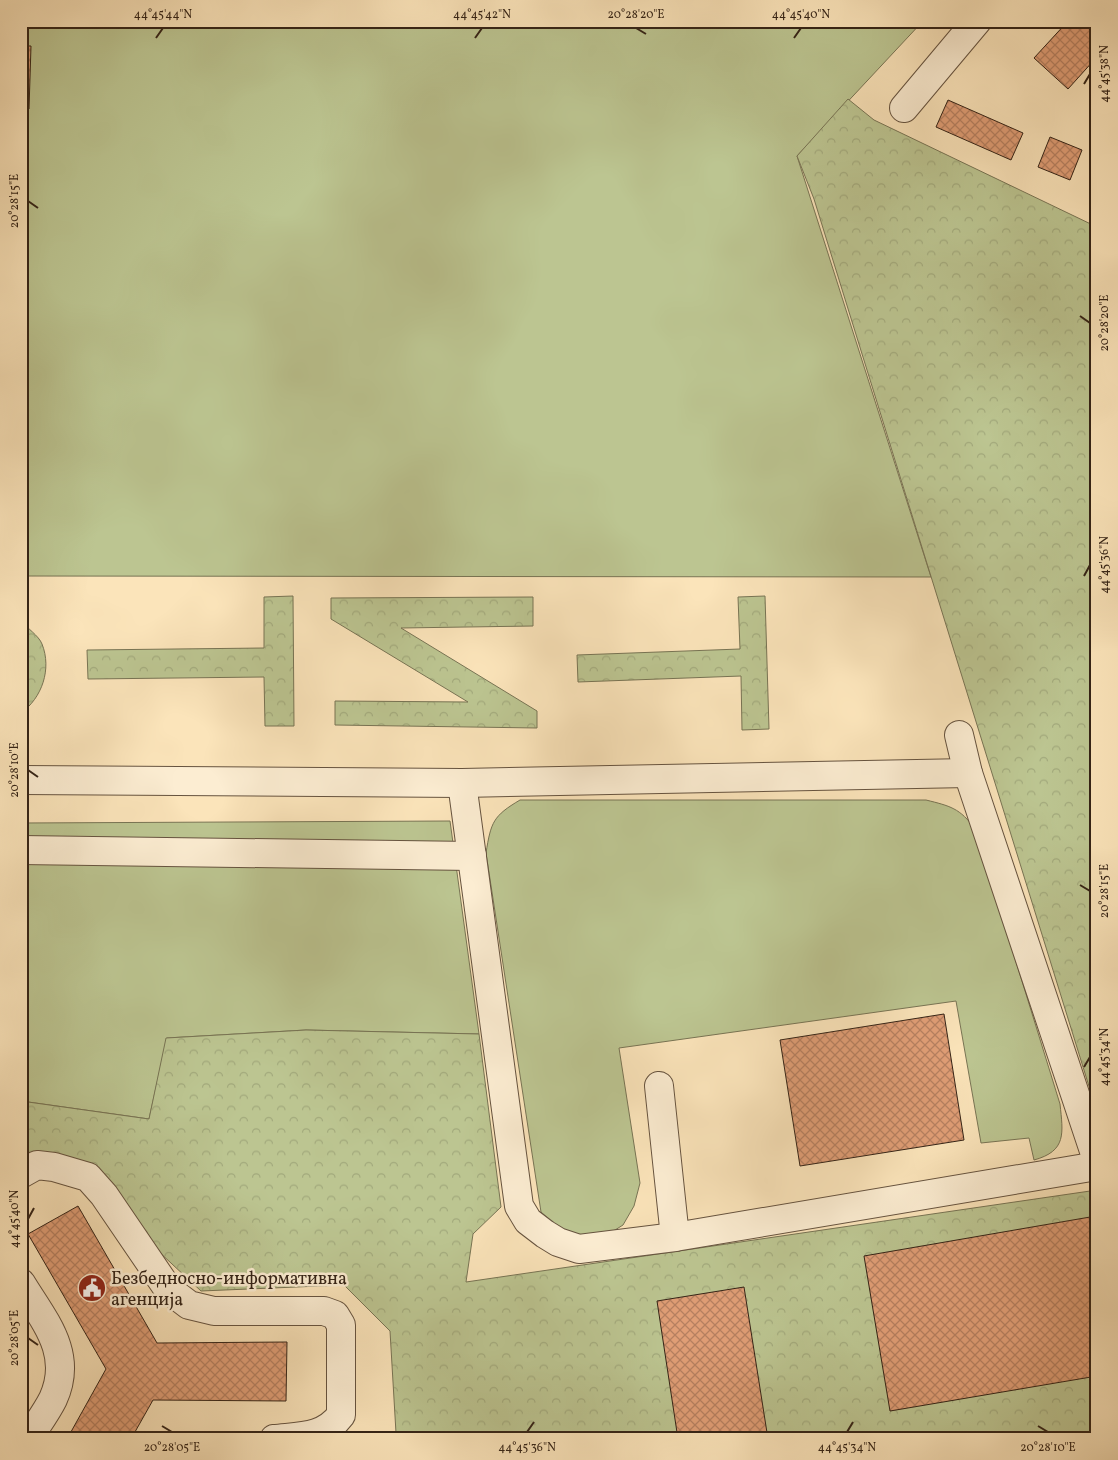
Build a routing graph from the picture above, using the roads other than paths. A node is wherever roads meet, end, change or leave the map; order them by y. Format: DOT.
graph roads {
  1 [pos="977,21"];
  2 [pos="904,108"];
  3 [pos="959,735"];
  4 [pos="968,773"];
  5 [pos="21,780"];
  6 [pos="462,783"];
  7 [pos="21,850"];
  8 [pos="472,856"];
  9 [pos="659,1086"];
  10 [pos="1097,1160"];
  11 [pos="1097,1166"];
  12 [pos="29,1170"];
  13 [pos="675,1237"];
  14 [pos="21,1283"];
  15 [pos="28,1439"];
  16 [pos="274,1439"];
  1 -- 2 [label="lane"];
  3 -- 4 [label="lane"];
  4 -- 6 [label="lane"];
  4 -- 10 [label="lane"];
  5 -- 6 [label="lane"];
  6 -- 8 [label="lane"];
  7 -- 8 [label="lane"];
  8 -- 13 [label="lane"];
  9 -- 13 [label="lane"];
  11 -- 13 [label="lane"];
  12 -- 16 [label="lane"];
  14 -- 15 [label="lane"];
}
